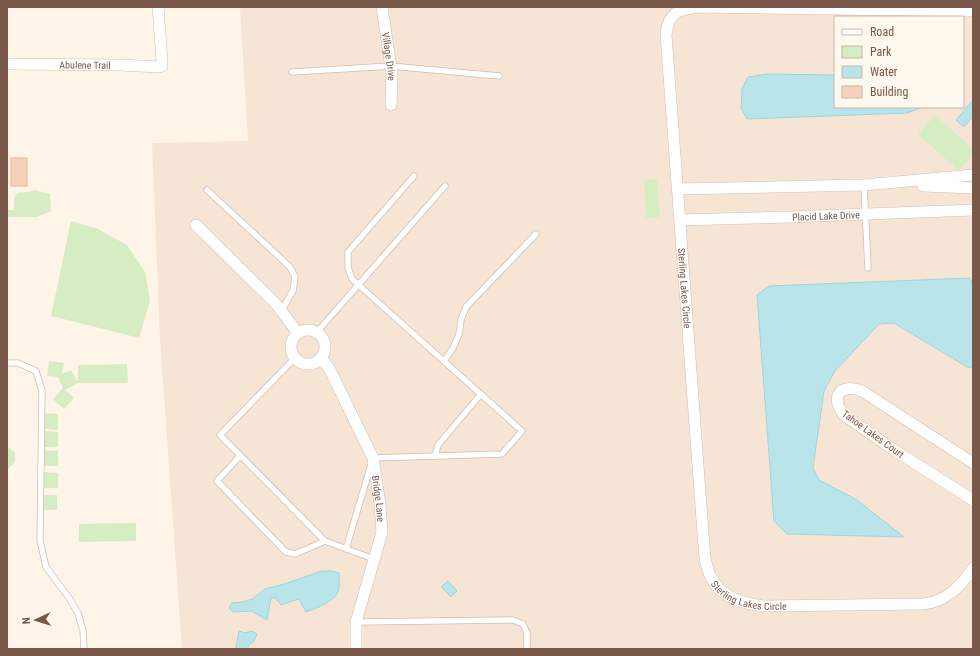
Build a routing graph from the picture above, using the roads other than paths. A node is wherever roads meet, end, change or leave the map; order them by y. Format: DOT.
graph roads {
  1 [pos="158,7"];
  2 [pos="382,7"];
  3 [pos="973,11"];
  4 [pos="7,64"];
  5 [pos="390,66"];
  6 [pos="292,72"];
  7 [pos="499,76"];
  8 [pos="391,105"];
  9 [pos="973,175"];
  10 [pos="414,176"];
  11 [pos="881,184"];
  12 [pos="864,185"];
  13 [pos="445,186"];
  14 [pos="973,188"];
  15 [pos="678,189"];
  16 [pos="207,190"];
  17 [pos="973,210"];
  18 [pos="866,214"];
  19 [pos="680,220"];
  20 [pos="196,225"];
  21 [pos="536,234"];
  22 [pos="868,268"];
  23 [pos="358,285"];
  24 [pos="281,311"];
  25 [pos="316,332"];
  26 [pos="298,333"];
  27 [pos="295,358"];
  28 [pos="321,358"];
  29 [pos="444,361"];
  30 [pos="7,362"];
  31 [pos="481,394"];
  32 [pos="240,456"];
  33 [pos="435,456"];
  34 [pos="374,458"];
  35 [pos="973,463"];
  36 [pos="973,500"];
  37 [pos="325,541"];
  38 [pos="346,549"];
  39 [pos="374,559"];
  40 [pos="973,568"];
  41 [pos="356,622"];
  42 [pos="84,649"];
  43 [pos="356,649"];
  44 [pos="527,649"];
  1 -- 4 [label="street, Abulene Trail"];
  2 -- 5 [label="street, Village Drive"];
  3 -- 15 [label="street, Sterling Lakes Circle"];
  5 -- 6 [label="lane"];
  5 -- 7 [label="lane"];
  5 -- 8 [label="street, Village Drive"];
  9 -- 11 [label="street"];
  10 -- 23 [label="lane"];
  11 -- 12 [label="street"];
  11 -- 14 [label="street"];
  12 -- 15 [label="street"];
  12 -- 18 [label="lane"];
  13 -- 23 [label="lane"];
  15 -- 19 [label="street, Sterling Lakes Circle"];
  16 -- 24 [label="lane"];
  17 -- 18 [label="street, Placid Lake Drive"];
  18 -- 19 [label="street, Placid Lake Drive"];
  18 -- 22 [label="lane"];
  19 -- 40 [label="street, Sterling Lakes Circle"];
  20 -- 24 [label="street"];
  21 -- 29 [label="lane"];
  23 -- 25 [label="lane"];
  23 -- 29 [label="lane"];
  24 -- 26 [label="street"];
  25 -- 26 [label="street"];
  25 -- 28 [label="street"];
  26 -- 27 [label="street"];
  27 -- 28 [label="street"];
  27 -- 32 [label="lane"];
  28 -- 34 [label="street, Bridge Lane"];
  29 -- 31 [label="lane"];
  30 -- 42 [label="lane"];
  31 -- 33 [label="lane"];
  31 -- 33 [label="lane"];
  32 -- 37 [label="lane"];
  32 -- 37 [label="lane"];
  33 -- 34 [label="lane"];
  34 -- 38 [label="lane"];
  34 -- 39 [label="street, Bridge Lane"];
  35 -- 36 [label="street, Tahoe Lakes Court"];
  37 -- 38 [label="lane"];
  38 -- 39 [label="lane"];
  39 -- 41 [label="street, Bridge Lane"];
  41 -- 43 [label="street, Bridge Lane"];
  41 -- 44 [label="lane"];
}
